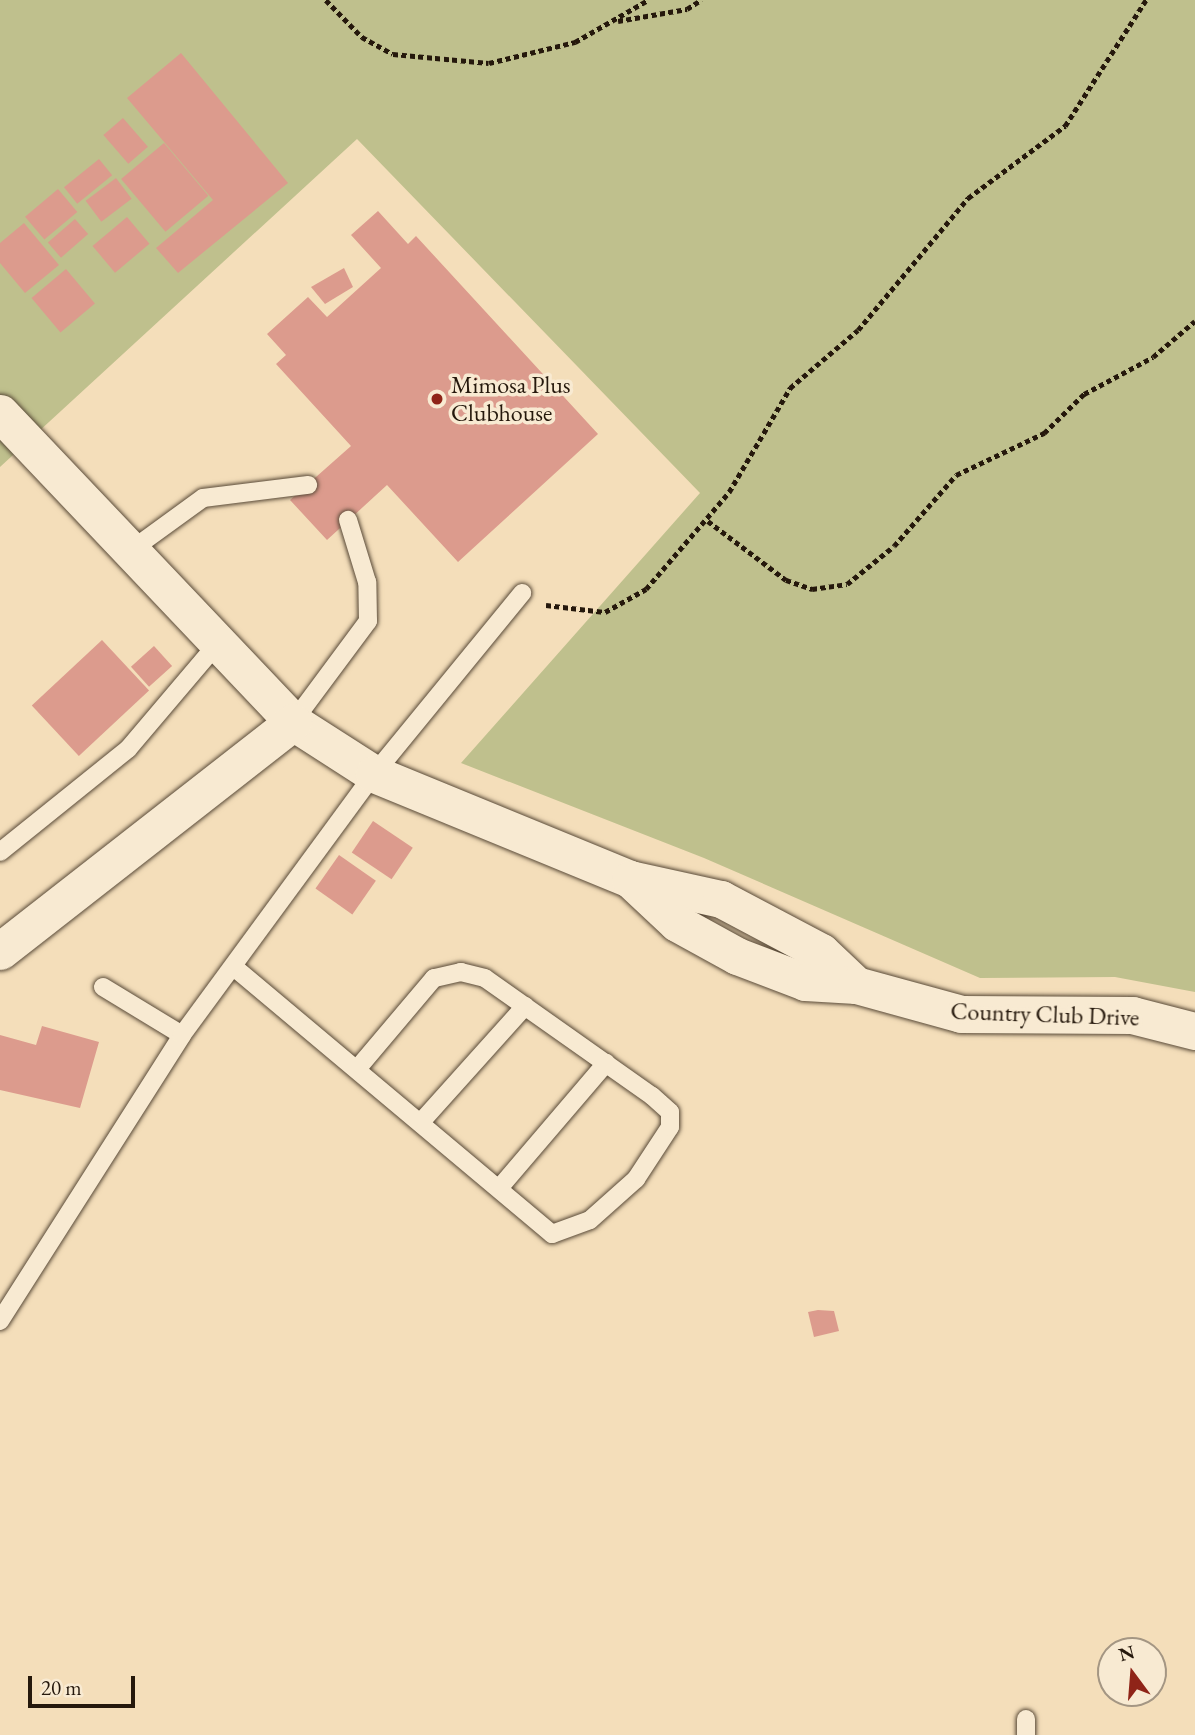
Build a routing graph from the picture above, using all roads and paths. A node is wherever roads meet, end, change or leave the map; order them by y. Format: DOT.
graph roads {
  1 [pos="326,0"];
  2 [pos="648,0"];
  3 [pos="701,0"];
  4 [pos="1146,0"];
  5 [pos="616,22"];
  6 [pos="1195,321"];
  7 [pos="0,413"];
  8 [pos="308,485"];
  9 [pos="348,520"];
  10 [pos="708,521"];
  11 [pos="130,551"];
  12 [pos="522,593"];
  13 [pos="218,643"];
  14 [pos="293,722"];
  15 [pos="374,774"];
  16 [pos="0,852"];
  17 [pos="0,951"];
  18 [pos="235,968"];
  19 [pos="103,987"];
  20 [pos="524,1006"];
  21 [pos="1195,1031"];
  22 [pos="182,1035"];
  23 [pos="606,1063"];
  24 [pos="357,1069"];
  25 [pos="421,1122"];
  26 [pos="501,1186"];
  27 [pos="0,1321"];
  1 -- 5 [label="path"];
  2 -- 5 [label="path"];
  3 -- 5 [label="path"];
  4 -- 10 [label="path"];
  6 -- 10 [label="path"];
  7 -- 11 [label="street"];
  8 -- 11 [label="lane"];
  9 -- 14 [label="lane"];
  10 -- 12 [label="path"];
  11 -- 13 [label="street"];
  12 -- 15 [label="lane"];
  13 -- 14 [label="street"];
  13 -- 16 [label="lane"];
  14 -- 15 [label="street"];
  14 -- 17 [label="street"];
  15 -- 18 [label="lane"];
  15 -- 21 [label="street, Country Club Drive"];
  18 -- 22 [label="lane"];
  18 -- 24 [label="lane"];
  19 -- 22 [label="lane"];
  20 -- 23 [label="lane"];
  20 -- 24 [label="lane"];
  20 -- 25 [label="lane"];
  22 -- 27 [label="lane"];
  23 -- 26 [label="lane"];
  23 -- 26 [label="lane"];
  24 -- 25 [label="lane"];
  25 -- 26 [label="lane"];
}
